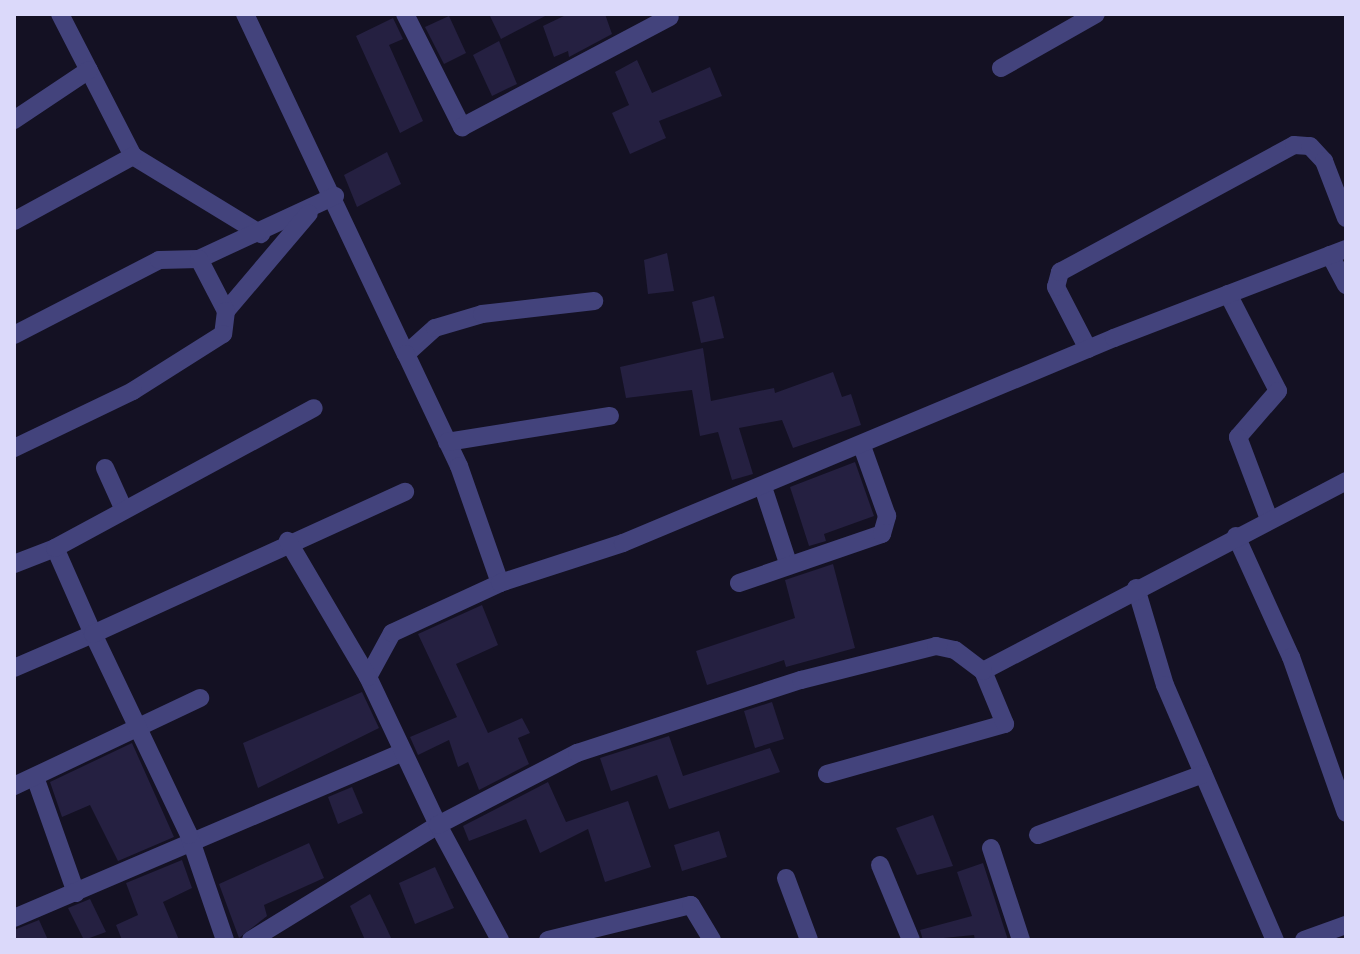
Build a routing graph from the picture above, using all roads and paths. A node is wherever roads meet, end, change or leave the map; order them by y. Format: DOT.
graph roads {
  1 [pos="60,14"];
  2 [pos="245,14"];
  3 [pos="405,14"];
  4 [pos="1096,14"];
  5 [pos="670,17"];
  6 [pos="1001,68"];
  7 [pos="89,70"];
  8 [pos="14,120"];
  9 [pos="133,156"];
  10 [pos="335,196"];
  11 [pos="313,208"];
  12 [pos="16,215"];
  13 [pos="1346,218"];
  14 [pos="261,234"];
  15 [pos="1338,252"];
  16 [pos="199,259"];
  17 [pos="1346,285"];
  18 [pos="1228,294"];
  19 [pos="594,301"];
  20 [pos="226,311"];
  21 [pos="14,335"];
  22 [pos="1088,349"];
  23 [pos="406,354"];
  24 [pos="314,408"];
  25 [pos="610,416"];
  26 [pos="447,442"];
  27 [pos="862,446"];
  28 [pos="14,448"];
  29 [pos="105,468"];
  30 [pos="1345,484"];
  31 [pos="763,487"];
  32 [pos="405,492"];
  33 [pos="124,510"];
  34 [pos="1269,519"];
  35 [pos="1236,536"];
  36 [pos="288,541"];
  37 [pos="55,548"];
  38 [pos="788,563"];
  39 [pos="14,564"];
  40 [pos="500,583"];
  41 [pos="739,583"];
  42 [pos="1136,588"];
  43 [pos="93,634"];
  44 [pos="14,668"];
  45 [pos="983,671"];
  46 [pos="368,677"];
  47 [pos="200,698"];
  48 [pos="138,726"];
  49 [pos="401,753"];
  50 [pos="827,774"];
  51 [pos="1203,774"];
  52 [pos="35,777"];
  53 [pos="14,786"];
  54 [pos="1346,813"];
  55 [pos="438,825"];
  56 [pos="1038,835"];
  57 [pos="192,845"];
  58 [pos="991,848"];
  59 [pos="880,865"];
  60 [pos="786,878"];
  61 [pos="76,893"];
  62 [pos="14,918"];
  63 [pos="1346,925"];
  64 [pos="225,940"];
  65 [pos="251,940"];
  66 [pos="500,940"];
  67 [pos="548,940"];
  68 [pos="712,940"];
  69 [pos="809,940"];
  70 [pos="911,940"];
  71 [pos="1021,940"];
  72 [pos="1275,940"];
  73 [pos="1304,940"];
  1 -- 7 [label="street"];
  2 -- 10 [label="street"];
  3 -- 5 [label="street"];
  4 -- 6 [label="street"];
  7 -- 8 [label="street"];
  7 -- 9 [label="street"];
  9 -- 12 [label="street"];
  9 -- 14 [label="street"];
  10 -- 11 [label="street"];
  10 -- 23 [label="street"];
  11 -- 14 [label="street"];
  11 -- 20 [label="street"];
  13 -- 22 [label="street"];
  14 -- 16 [label="street"];
  15 -- 17 [label="street"];
  15 -- 18 [label="street"];
  16 -- 20 [label="street"];
  16 -- 21 [label="street"];
  18 -- 22 [label="street"];
  18 -- 34 [label="street"];
  19 -- 23 [label="street"];
  20 -- 28 [label="street"];
  22 -- 27 [label="street"];
  23 -- 26 [label="street"];
  24 -- 33 [label="street"];
  25 -- 26 [label="street"];
  26 -- 40 [label="street"];
  27 -- 31 [label="street"];
  27 -- 38 [label="street"];
  29 -- 33 [label="street"];
  30 -- 34 [label="street"];
  31 -- 38 [label="street"];
  31 -- 40 [label="street"];
  32 -- 36 [label="street"];
  33 -- 37 [label="street"];
  34 -- 35 [label="street"];
  35 -- 42 [label="street"];
  35 -- 54 [label="street"];
  36 -- 43 [label="street"];
  36 -- 46 [label="street"];
  37 -- 39 [label="street"];
  37 -- 43 [label="street"];
  38 -- 41 [label="street"];
  40 -- 46 [label="street"];
  42 -- 45 [label="street"];
  42 -- 51 [label="street"];
  43 -- 44 [label="street"];
  43 -- 48 [label="street"];
  45 -- 50 [label="street"];
  45 -- 55 [label="street"];
  46 -- 49 [label="street"];
  47 -- 48 [label="street"];
  48 -- 52 [label="street"];
  48 -- 57 [label="street"];
  49 -- 55 [label="street"];
  49 -- 57 [label="street"];
  51 -- 56 [label="street"];
  51 -- 72 [label="street"];
  52 -- 53 [label="street"];
  52 -- 61 [label="street"];
  55 -- 65 [label="street"];
  55 -- 66 [label="street"];
  57 -- 61 [label="street"];
  57 -- 64 [label="street"];
  58 -- 71 [label="street"];
  59 -- 70 [label="street"];
  60 -- 69 [label="street"];
  61 -- 62 [label="street"];
  63 -- 73 [label="street"];
  67 -- 68 [label="street"];
}
